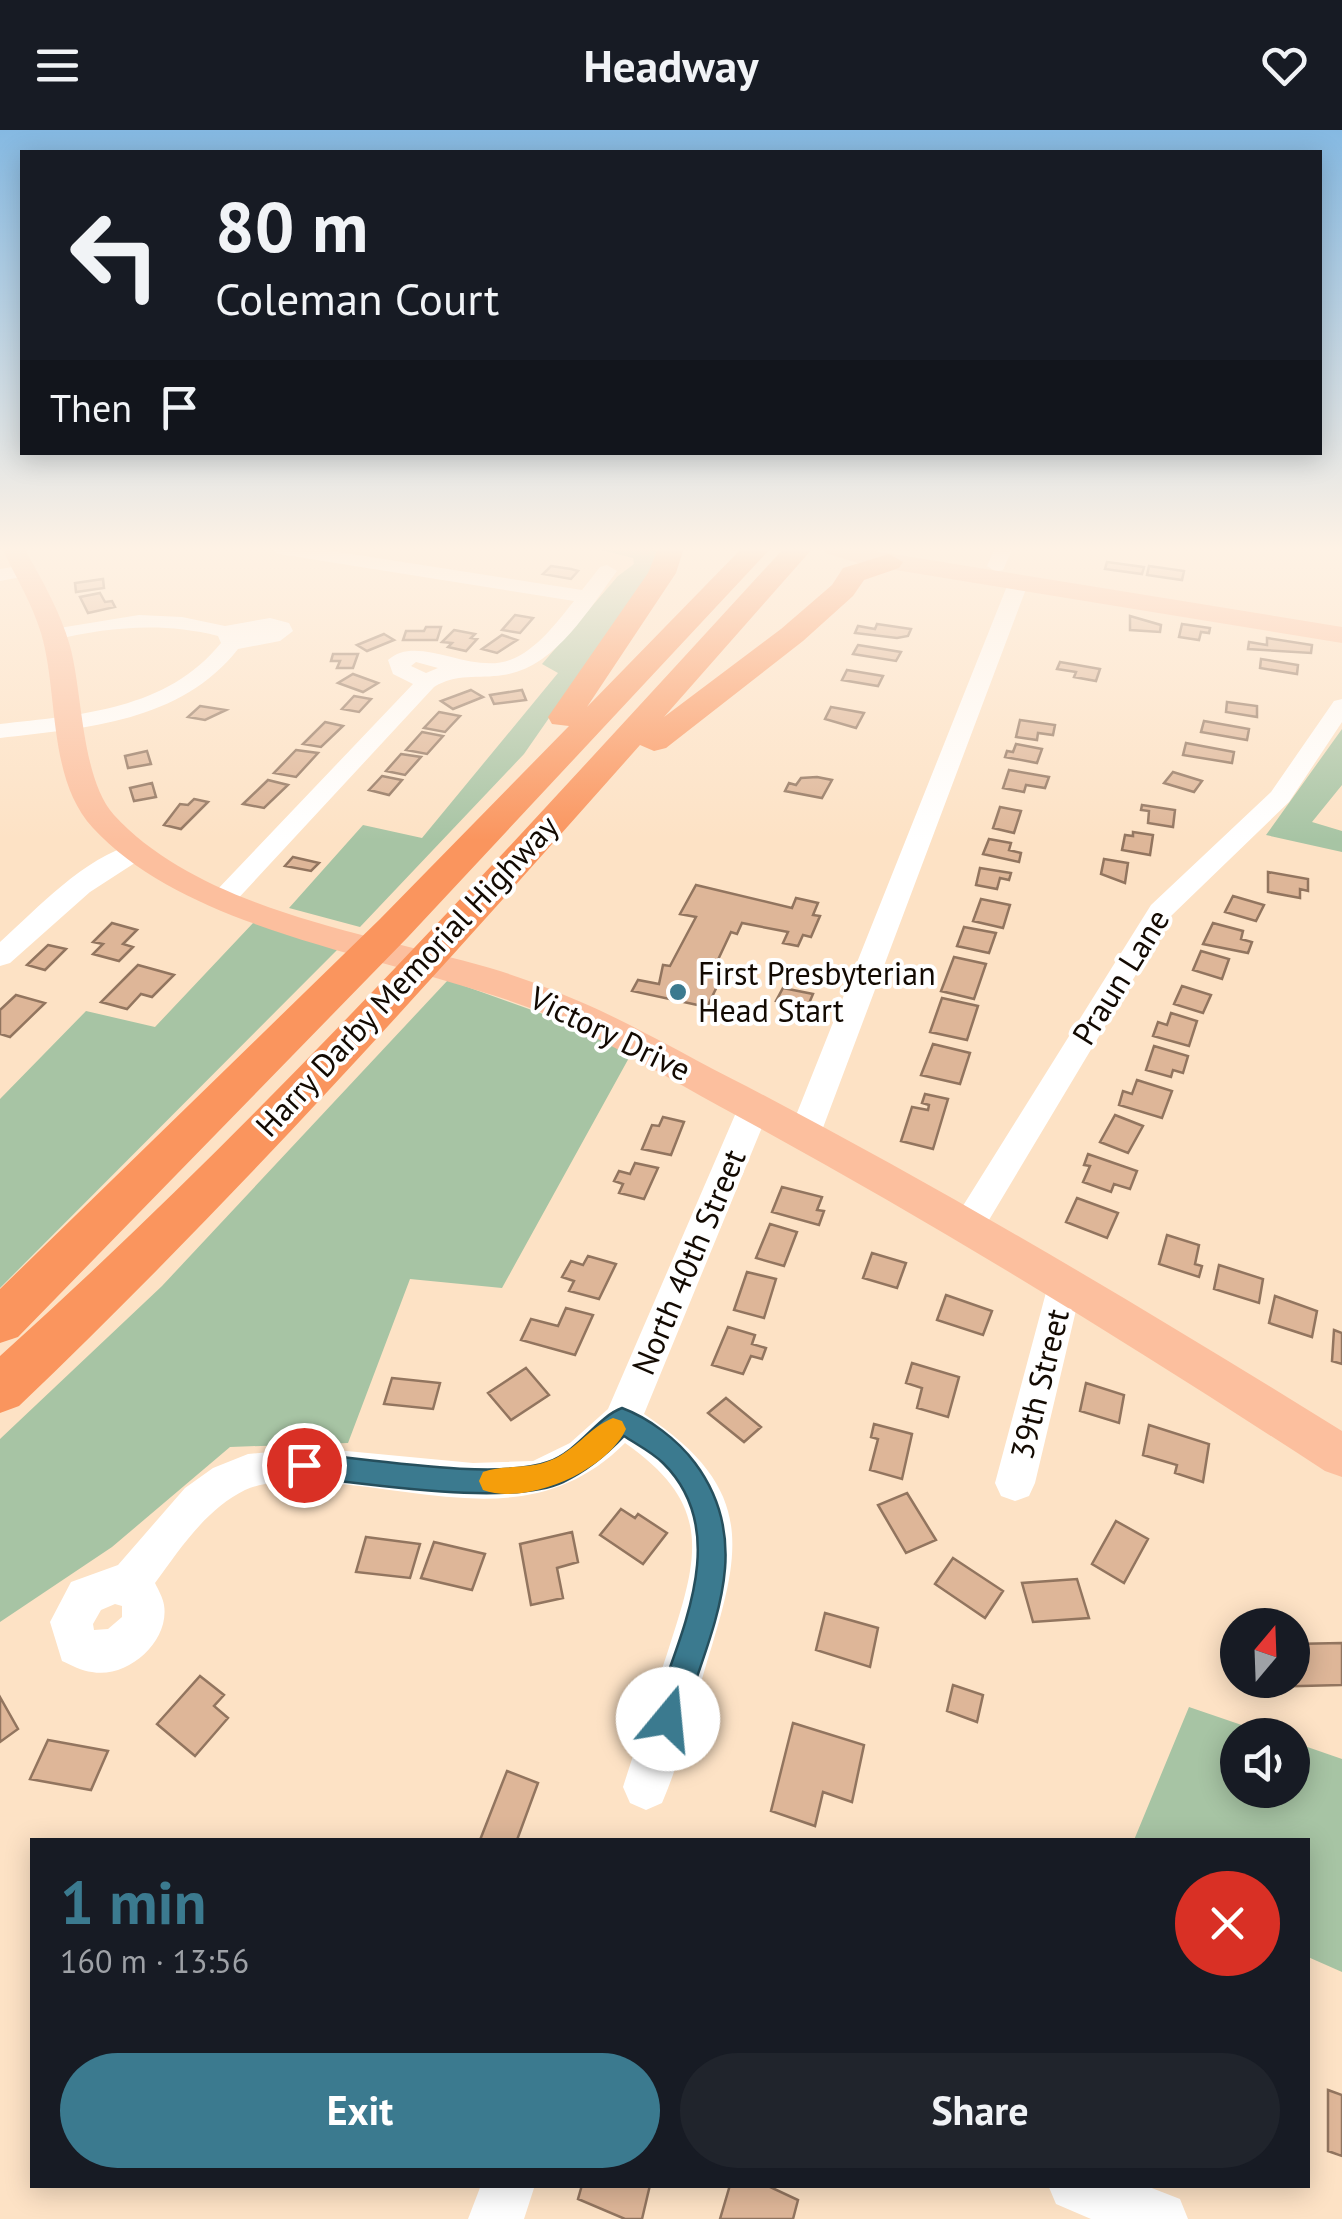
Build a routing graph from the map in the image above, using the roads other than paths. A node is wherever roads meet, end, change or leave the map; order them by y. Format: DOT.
graph roads {
  1 [pos="56,645"];
  2 [pos="224,645"];
  3 [pos="545,645"];
  4 [pos="628,645"];
  5 [pos="663,645"];
  6 [pos="721,645"];
  7 [pos="778,645"];
  8 [pos="994,645"];
  9 [pos="465,669"];
  10 [pos="426,682"];
  11 [pos="1342,706"];
  12 [pos="72,720"];
  13 [pos="0,731"];
  14 [pos="560,813"];
  15 [pos="488,830"];
  16 [pos="135,852"];
  17 [pos="224,898"];
  18 [pos="2,954"];
  19 [pos="754,1108"];
  20 [pos="805,1133"];
  21 [pos="968,1226"];
  22 [pos="1065,1285"];
  23 [pos="0,1322"];
  24 [pos="0,1390"];
  25 [pos="622,1420"];
  26 [pos="1342,1456"];
  27 [pos="1015,1483"];
  28 [pos="128,1585"];
  29 [pos="646,1787"];
  30 [pos="507,2188"];
  31 [pos="1082,2188"];
  32 [pos="496,2219"];
  33 [pos="1160,2219"];
  1 -- 12 [label="main road, Victory Drive"];
  2 -- 12 [label="street"];
  3 -- 9 [label="street"];
  4 -- 15 [label="highway"];
  5 -- 15 [label="highway, Harry Darby Memorial Highway"];
  6 -- 14 [label="highway, Harry Darby Memorial Highway"];
  7 -- 14 [label="highway"];
  8 -- 20 [label="street"];
  9 -- 10 [label="street"];
  9 -- 10 [label="street"];
  10 -- 17 [label="street"];
  11 -- 21 [label="street, Praun Lane"];
  12 -- 13 [label="street"];
  12 -- 16 [label="main road, Victory Drive"];
  14 -- 24 [label="highway, Harry Darby Memorial Highway"];
  15 -- 23 [label="highway, Harry Darby Memorial Highway"];
  16 -- 17 [label="main road, Victory Drive"];
  16 -- 18 [label="street"];
  17 -- 19 [label="main road, Victory Drive"];
  19 -- 20 [label="main road, Victory Drive"];
  19 -- 25 [label="street, North 40th Street"];
  20 -- 21 [label="main road, Victory Drive"];
  21 -- 22 [label="main road, Victory Drive"];
  22 -- 26 [label="main road, Victory Drive"];
  22 -- 27 [label="street, 39th Street"];
  25 -- 28 [label="street"];
  25 -- 29 [label="street"];
  30 -- 32 [label="street"];
  31 -- 33 [label="street"];
}
